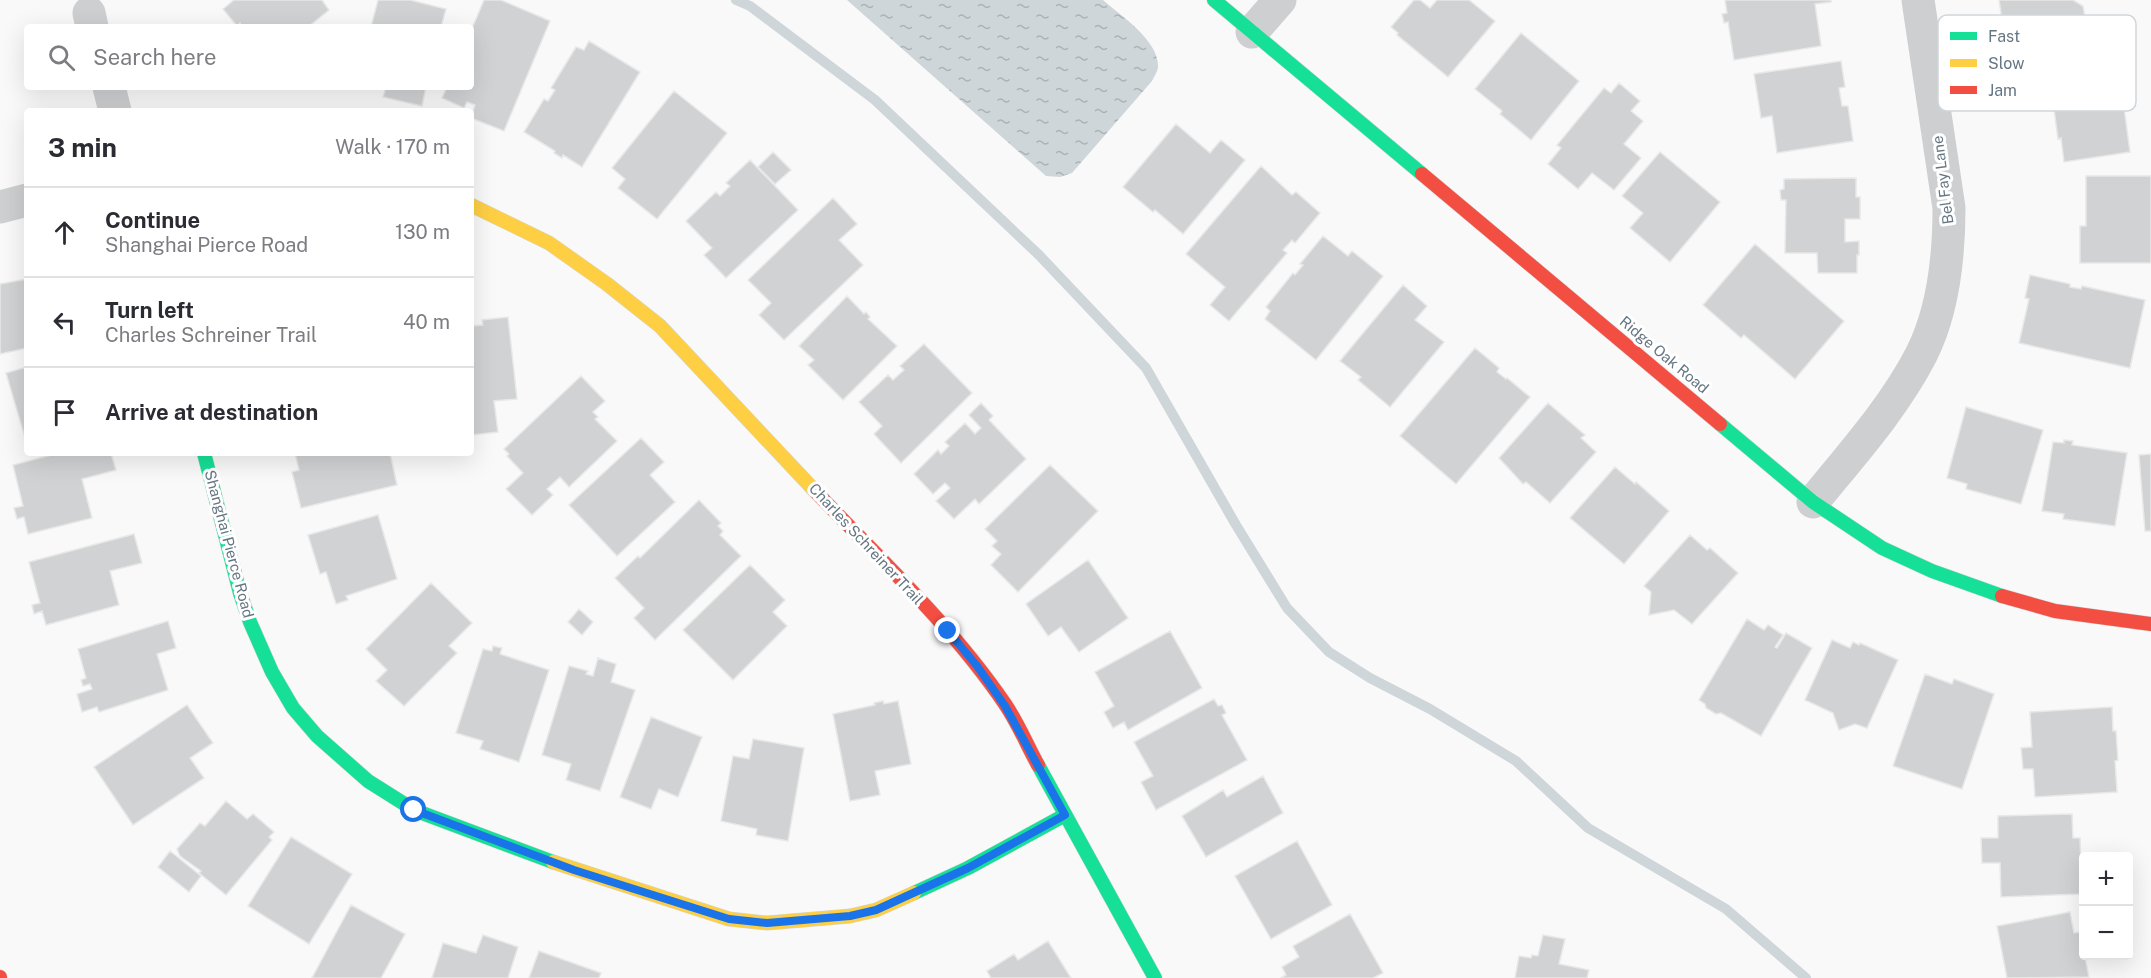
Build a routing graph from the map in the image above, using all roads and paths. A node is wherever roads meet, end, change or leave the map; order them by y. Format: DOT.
graph roads {
  1 [pos="1214,0"];
  2 [pos="1280,0"];
  3 [pos="1918,0"];
  4 [pos="1252,32"];
  5 [pos="110,90"];
  6 [pos="114,108"];
  7 [pos="24,201"];
  8 [pos="474,206"];
  9 [pos="0,207"];
  10 [pos="205,456"];
  11 [pos="1813,502"];
  12 [pos="2151,624"];
  13 [pos="1065,815"];
  14 [pos="1155,978"];
  1 -- 4 [label="street, Ridge Oak Road"];
  2 -- 4 [label="street"];
  3 -- 11 [label="street, Bel Fay Lane"];
  4 -- 11 [label="street, Ridge Oak Road"];
  5 -- 6 [label="street"];
  7 -- 9 [label="street"];
  8 -- 13 [label="street, Charles Schreiner Trail"];
  10 -- 13 [label="street, Shanghai Pierce Road"];
  11 -- 12 [label="street, Ridge Oak Road"];
  13 -- 14 [label="street, Charles Schreiner Trail"];
}
